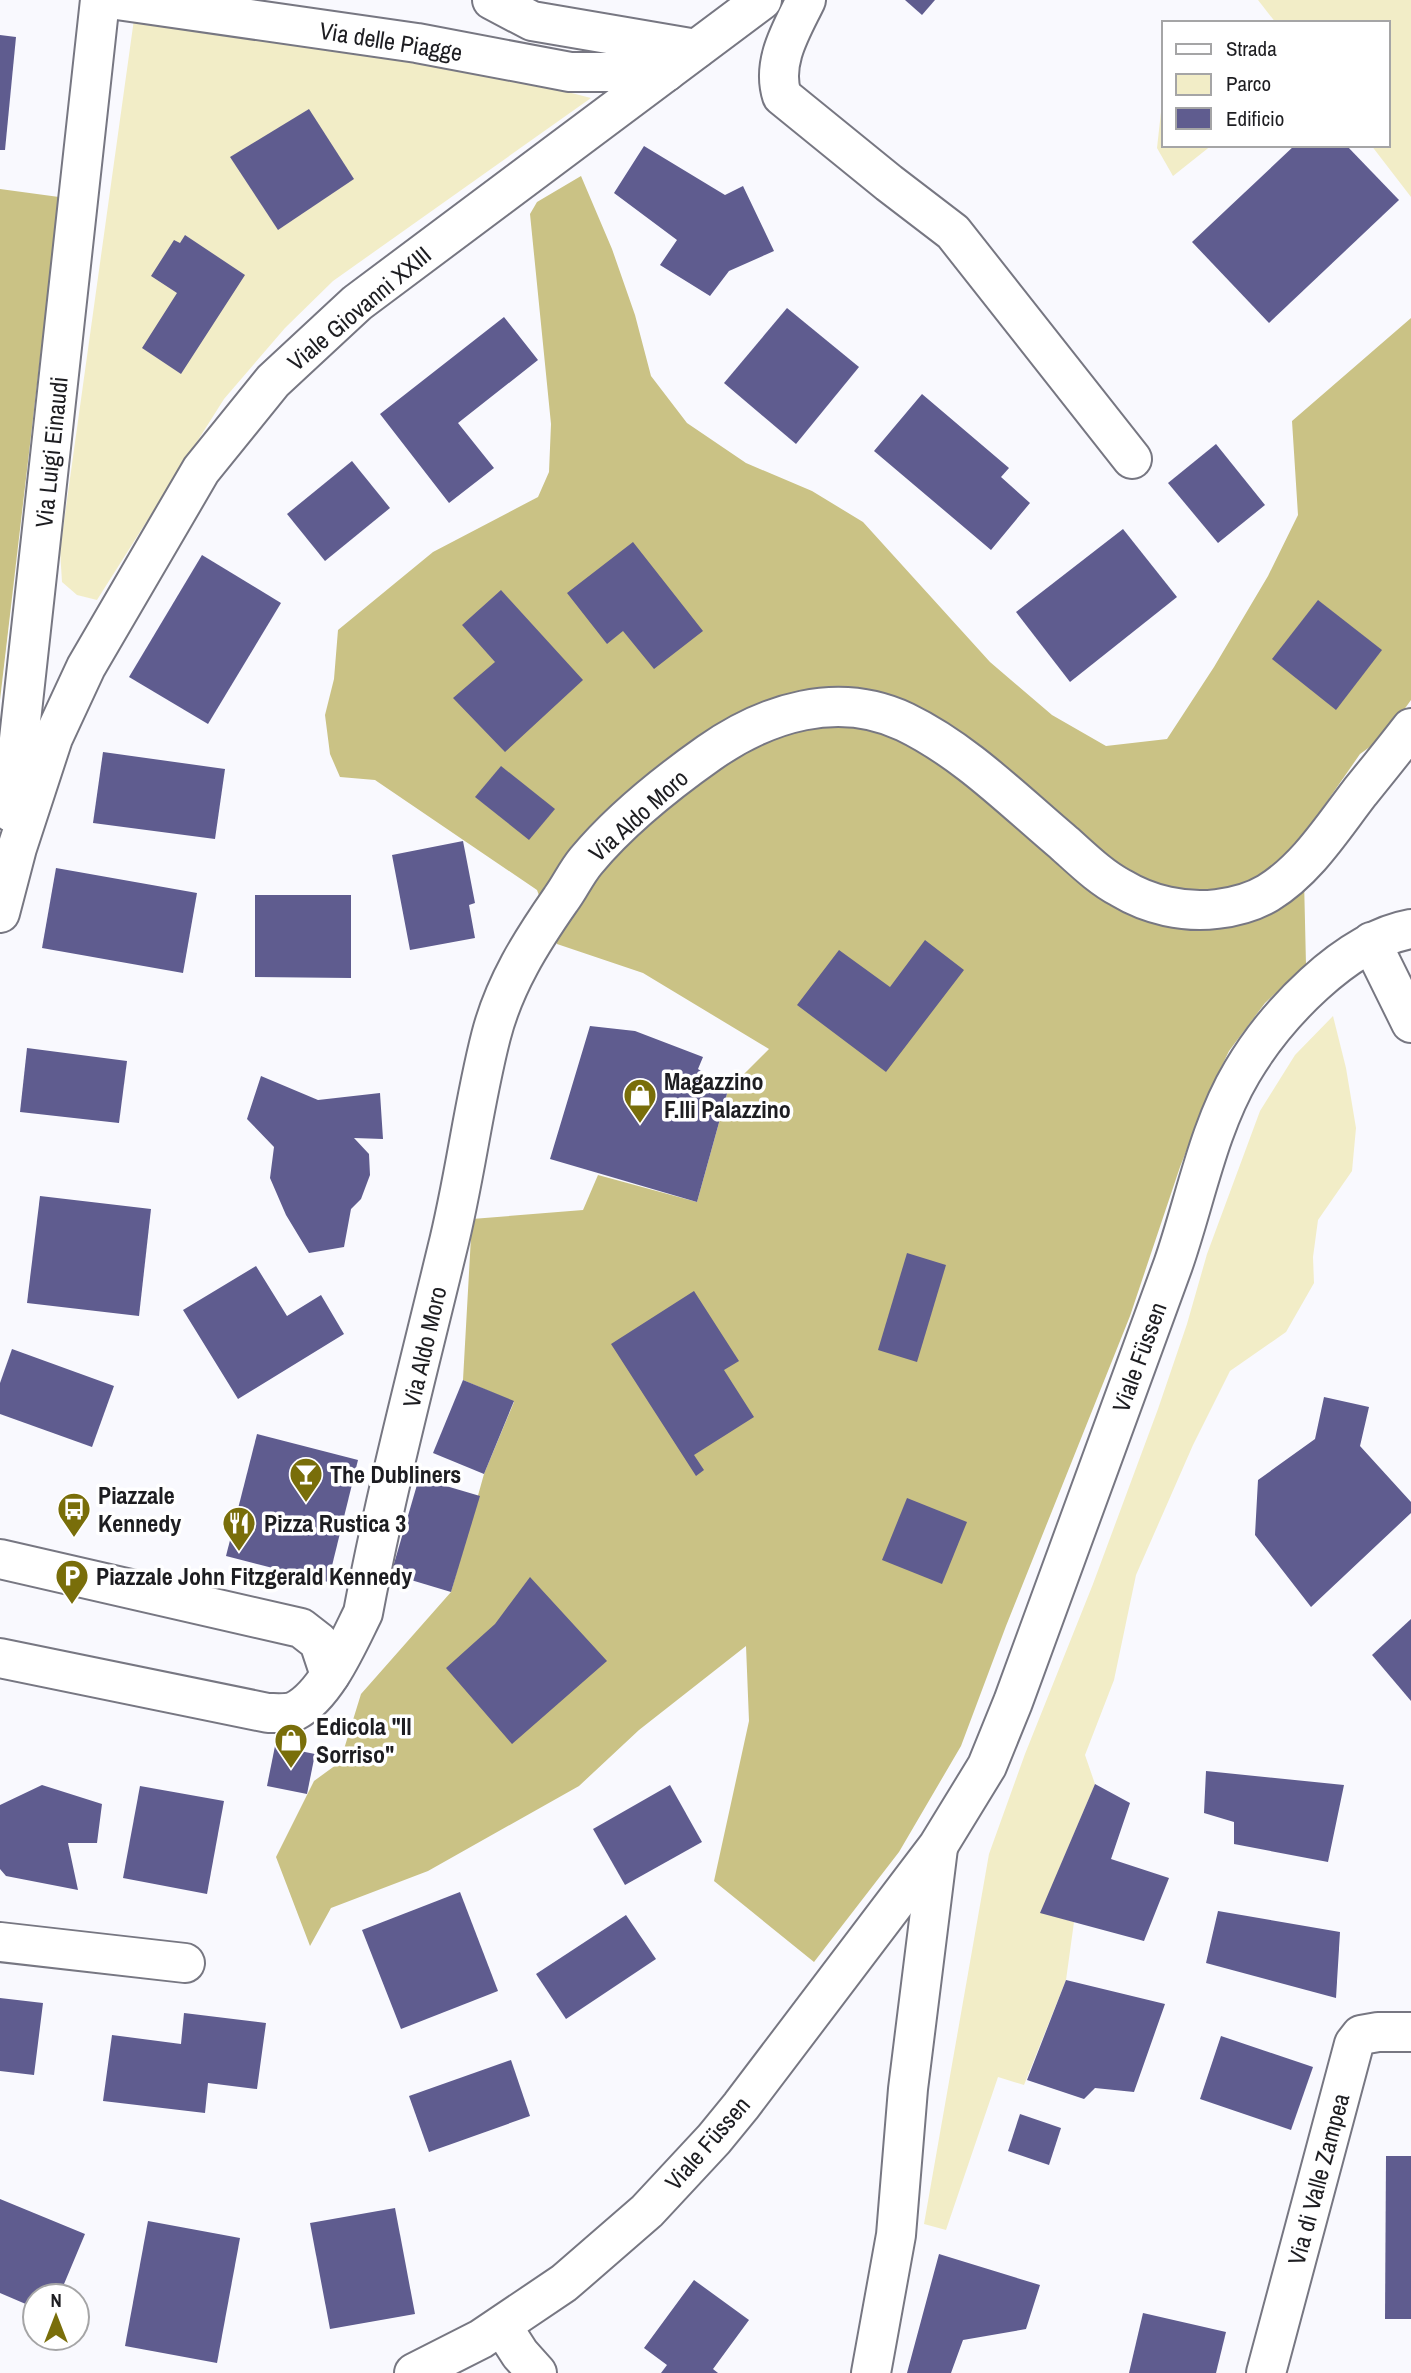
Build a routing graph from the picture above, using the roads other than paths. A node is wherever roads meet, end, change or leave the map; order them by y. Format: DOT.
graph roads {
  1 [pos="100,0"];
  2 [pos="117,0"];
  3 [pos="492,0"];
  4 [pos="762,0"];
  5 [pos="806,0"];
  6 [pos="696,50"];
  7 [pos="666,72"];
  8 [pos="1132,459"];
  9 [pos="1411,728"];
  10 [pos="1411,749"];
  11 [pos="1411,762"];
  12 [pos="1374,776"];
  13 [pos="1,908"];
  14 [pos="1411,929"];
  15 [pos="1371,942"];
  16 [pos="1411,1023"];
  17 [pos="0,1559"];
  18 [pos="0,1658"];
  19 [pos="330,1675"];
  20 [pos="938,1846"];
  21 [pos="0,1942"];
  22 [pos="185,1963"];
  23 [pos="1411,2032"];
  24 [pos="502,2326"];
  25 [pos="414,2373"];
  26 [pos="537,2373"];
  27 [pos="871,2373"];
  28 [pos="1266,2373"];
  1 -- 13 [label="street, Via Luigi Einaudi"];
  2 -- 7 [label="street, Via delle Piagge"];
  3 -- 6 [label="street"];
  4 -- 6 [label="street, Viale Giovanni XXIII"];
  5 -- 8 [label="street"];
  6 -- 7 [label="street, Viale Giovanni XXIII"];
  7 -- 13 [label="street, Viale Giovanni XXIII"];
  9 -- 12 [label="street, Via Aldo Moro"];
  10 -- 12 [label="street, Via Aldo Moro"];
  11 -- 12 [label="street"];
  12 -- 19 [label="street, Via Aldo Moro"];
  14 -- 15 [label="street, Viale Füssen"];
  15 -- 16 [label="street"];
  15 -- 20 [label="street, Viale Füssen"];
  17 -- 19 [label="street"];
  18 -- 19 [label="street"];
  20 -- 24 [label="street, Viale Füssen"];
  20 -- 27 [label="street, Viale Füssen"];
  21 -- 22 [label="street"];
  23 -- 28 [label="street, Via di Valle Zampea"];
  24 -- 25 [label="street, Viale Füssen"];
  24 -- 26 [label="street"];
}
